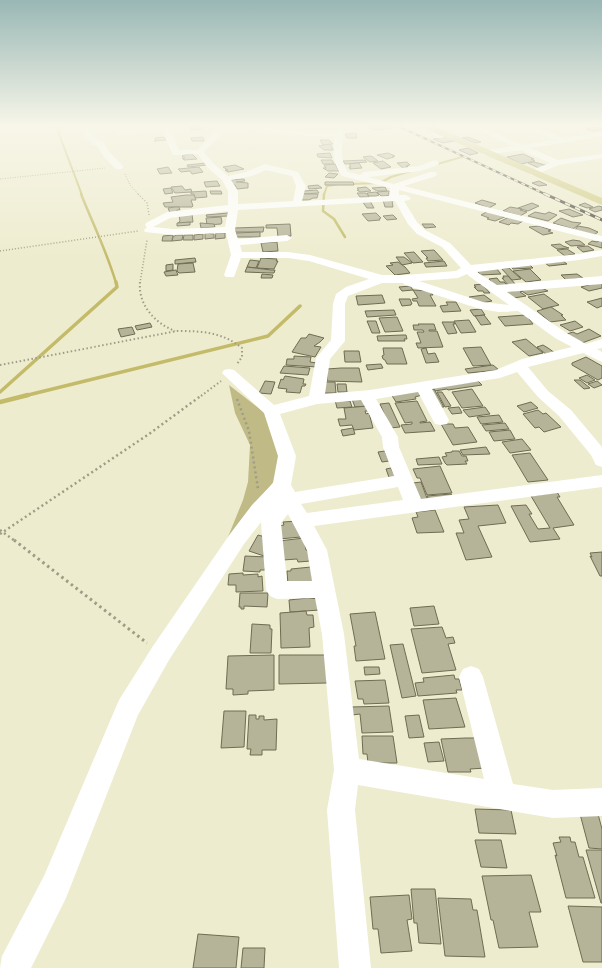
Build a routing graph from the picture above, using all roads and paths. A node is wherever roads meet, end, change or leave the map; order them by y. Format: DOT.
graph roads {
  1 [pos="83,171"];
  2 [pos="123,171"];
  3 [pos="217,171"];
  4 [pos="255,171"];
  5 [pos="283,171"];
  6 [pos="343,171"];
  7 [pos="393,171"];
  8 [pos="528,171"];
  9 [pos="537,171"];
  10 [pos="532,173"];
  11 [pos="433,174"];
  12 [pos="353,176"];
  13 [pos="0,179"];
  14 [pos="226,179"];
  15 [pos="395,186"];
  16 [pos="433,196"];
  17 [pos="398,198"];
  18 [pos="602,202"];
  19 [pos="297,203"];
  20 [pos="232,207"];
  21 [pos="149,228"];
  22 [pos="230,230"];
  23 [pos="287,238"];
  24 [pos="602,239"];
  25 [pos="234,242"];
  26 [pos="0,251"];
  27 [pos="602,253"];
  28 [pos="237,255"];
  29 [pos="469,269"];
  30 [pos="230,275"];
  31 [pos="380,279"];
  32 [pos="406,279"];
  33 [pos="602,280"];
  34 [pos="496,289"];
  35 [pos="520,307"];
  36 [pos="177,331"];
  37 [pos="602,343"];
  38 [pos="584,349"];
  39 [pos="602,358"];
  40 [pos="0,365"];
  41 [pos="519,365"];
  42 [pos="228,375"];
  43 [pos="423,386"];
  44 [pos="366,395"];
  45 [pos="316,399"];
  46 [pos="271,411"];
  47 [pos="441,420"];
  48 [pos="601,456"];
  49 [pos="405,480"];
  50 [pos="602,481"];
  51 [pos="291,502"];
  52 [pos="404,507"];
  53 [pos="259,510"];
  54 [pos="1,532"];
  55 [pos="324,590"];
  56 [pos="161,653"];
  57 [pos="471,677"];
  58 [pos="347,770"];
  59 [pos="502,795"];
  60 [pos="602,802"];
  61 [pos="14,968"];
  62 [pos="355,968"];
  1 -- 13 [label="path"];
  2 -- 21 [label="path"];
  3 -- 14 [label="street"];
  4 -- 14 [label="street"];
  5 -- 19 [label="street"];
  6 -- 12 [label="street"];
  7 -- 12 [label="street"];
  8 -- 10 [label="main road"];
  9 -- 10 [label="street"];
  10 -- 18 [label="main road"];
  11 -- 15 [label="street"];
  12 -- 15 [label="street"];
  14 -- 20 [label="street"];
  15 -- 16 [label="street"];
  15 -- 17 [label="street"];
  16 -- 17 [label="street"];
  16 -- 24 [label="street"];
  17 -- 19 [label="street"];
  17 -- 29 [label="street"];
  19 -- 20 [label="street"];
  20 -- 21 [label="street"];
  20 -- 22 [label="street"];
  21 -- 22 [label="street"];
  21 -- 26 [label="path"];
  21 -- 36 [label="path"];
  22 -- 25 [label="street"];
  23 -- 25 [label="street"];
  25 -- 28 [label="street"];
  27 -- 29 [label="street"];
  28 -- 30 [label="street"];
  28 -- 31 [label="street"];
  29 -- 32 [label="street"];
  29 -- 34 [label="street"];
  31 -- 32 [label="street"];
  31 -- 45 [label="street"];
  32 -- 35 [label="street"];
  33 -- 34 [label="street"];
  34 -- 35 [label="street"];
  35 -- 38 [label="street"];
  36 -- 40 [label="path"];
  36 -- 42 [label="path"];
  37 -- 38 [label="street"];
  38 -- 39 [label="street"];
  38 -- 41 [label="street"];
  41 -- 43 [label="street"];
  41 -- 48 [label="street"];
  42 -- 46 [label="street"];
  42 -- 53 [label="path"];
  42 -- 54 [label="path"];
  43 -- 44 [label="street"];
  43 -- 47 [label="street"];
  44 -- 45 [label="street"];
  44 -- 49 [label="street"];
  45 -- 46 [label="street"];
  46 -- 51 [label="street"];
  49 -- 50 [label="street"];
  49 -- 51 [label="street"];
  51 -- 52 [label="street"];
  51 -- 53 [label="street"];
  51 -- 55 [label="street"];
  51 -- 55 [label="street"];
  53 -- 56 [label="street"];
  54 -- 56 [label="path"];
  55 -- 58 [label="street"];
  56 -- 61 [label="street"];
  57 -- 59 [label="street"];
  58 -- 59 [label="street"];
  58 -- 62 [label="street"];
  59 -- 60 [label="street"];
}
